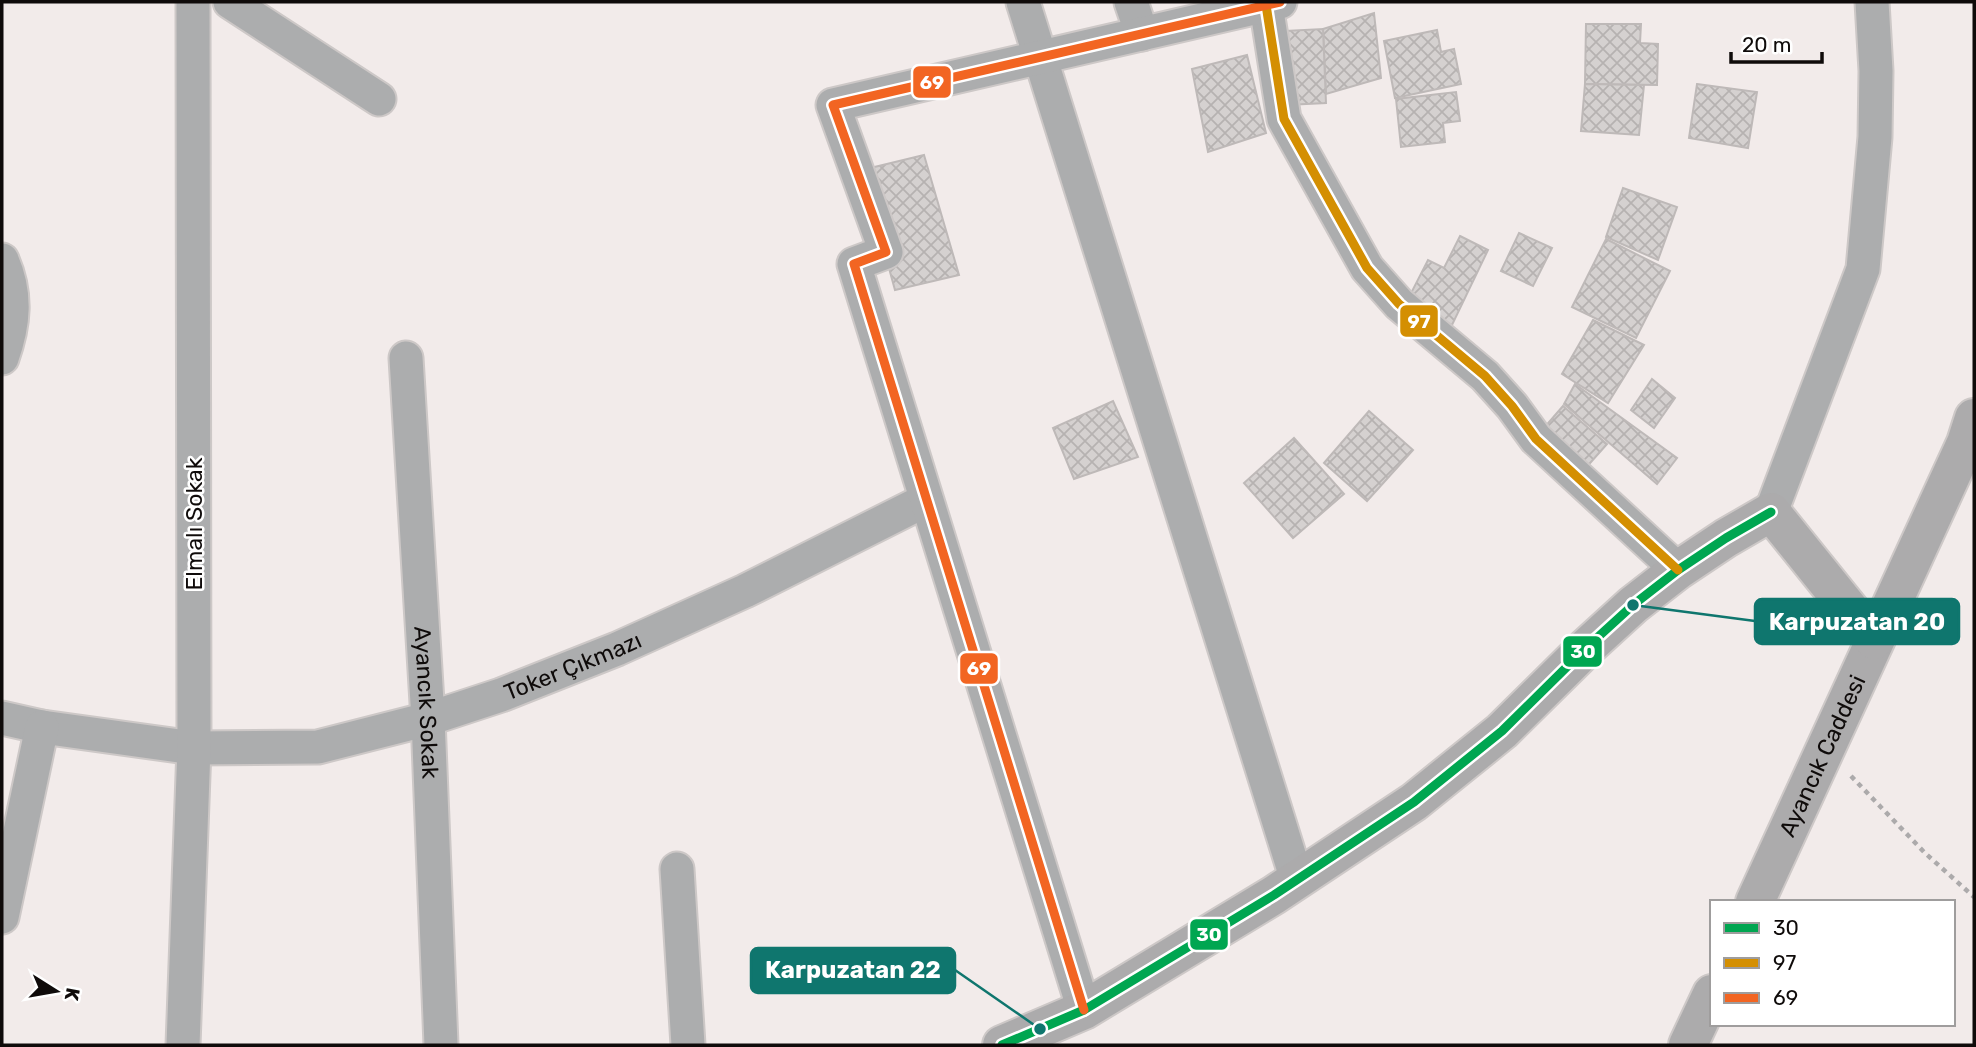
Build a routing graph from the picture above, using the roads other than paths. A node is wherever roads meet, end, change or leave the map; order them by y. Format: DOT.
graph roads {
  1 [pos="193,2"];
  2 [pos="230,2"];
  3 [pos="1023,2"];
  4 [pos="1131,2"];
  5 [pos="1872,2"];
  6 [pos="1273,3"];
  7 [pos="1142,34"];
  8 [pos="1040,58"];
  9 [pos="379,99"];
  10 [pos="2,260"];
  11 [pos="2,358"];
  12 [pos="406,358"];
  13 [pos="1974,418"];
  14 [pos="926,500"];
  15 [pos="1771,512"];
  16 [pos="1678,570"];
  17 [pos="1874,640"];
  18 [pos="2,718"];
  19 [pos="428,719"];
  20 [pos="42,727"];
  21 [pos="194,748"];
  22 [pos="677,869"];
  23 [pos="1297,880"];
  24 [pos="1756,900"];
  25 [pos="2,917"];
  26 [pos="1710,998"];
  27 [pos="1084,1010"];
  28 [pos="1036,1037"];
  29 [pos="183,1045"];
  30 [pos="441,1045"];
  31 [pos="688,1045"];
  32 [pos="1002,1045"];
  33 [pos="1688,1045"];
  1 -- 21 [label="street, Elmalı Sokak"];
  2 -- 9 [label="street"];
  3 -- 8 [label="street"];
  4 -- 7 [label="street"];
  5 -- 15 [label="street"];
  6 -- 7 [label="street"];
  6 -- 16 [label="street"];
  7 -- 8 [label="street"];
  8 -- 14 [label="street"];
  8 -- 23 [label="street"];
  10 -- 11 [label="street"];
  12 -- 19 [label="street, Ayancık Sokak"];
  13 -- 17 [label="street, Ayancık Caddesi"];
  14 -- 19 [label="street, Toker Çıkmazı"];
  14 -- 27 [label="street"];
  15 -- 16 [label="street"];
  15 -- 17 [label="street"];
  16 -- 23 [label="street"];
  17 -- 24 [label="street, Ayancık Caddesi"];
  18 -- 20 [label="street, Toker Çıkmazı"];
  19 -- 21 [label="street, Toker Çıkmazı"];
  19 -- 30 [label="street, Ayancık Sokak"];
  20 -- 21 [label="street, Toker Çıkmazı"];
  20 -- 25 [label="street"];
  21 -- 29 [label="street, Elmalı Sokak"];
  22 -- 31 [label="street"];
  23 -- 27 [label="street"];
  26 -- 33 [label="street"];
  27 -- 28 [label="street"];
  28 -- 32 [label="street"];
}
